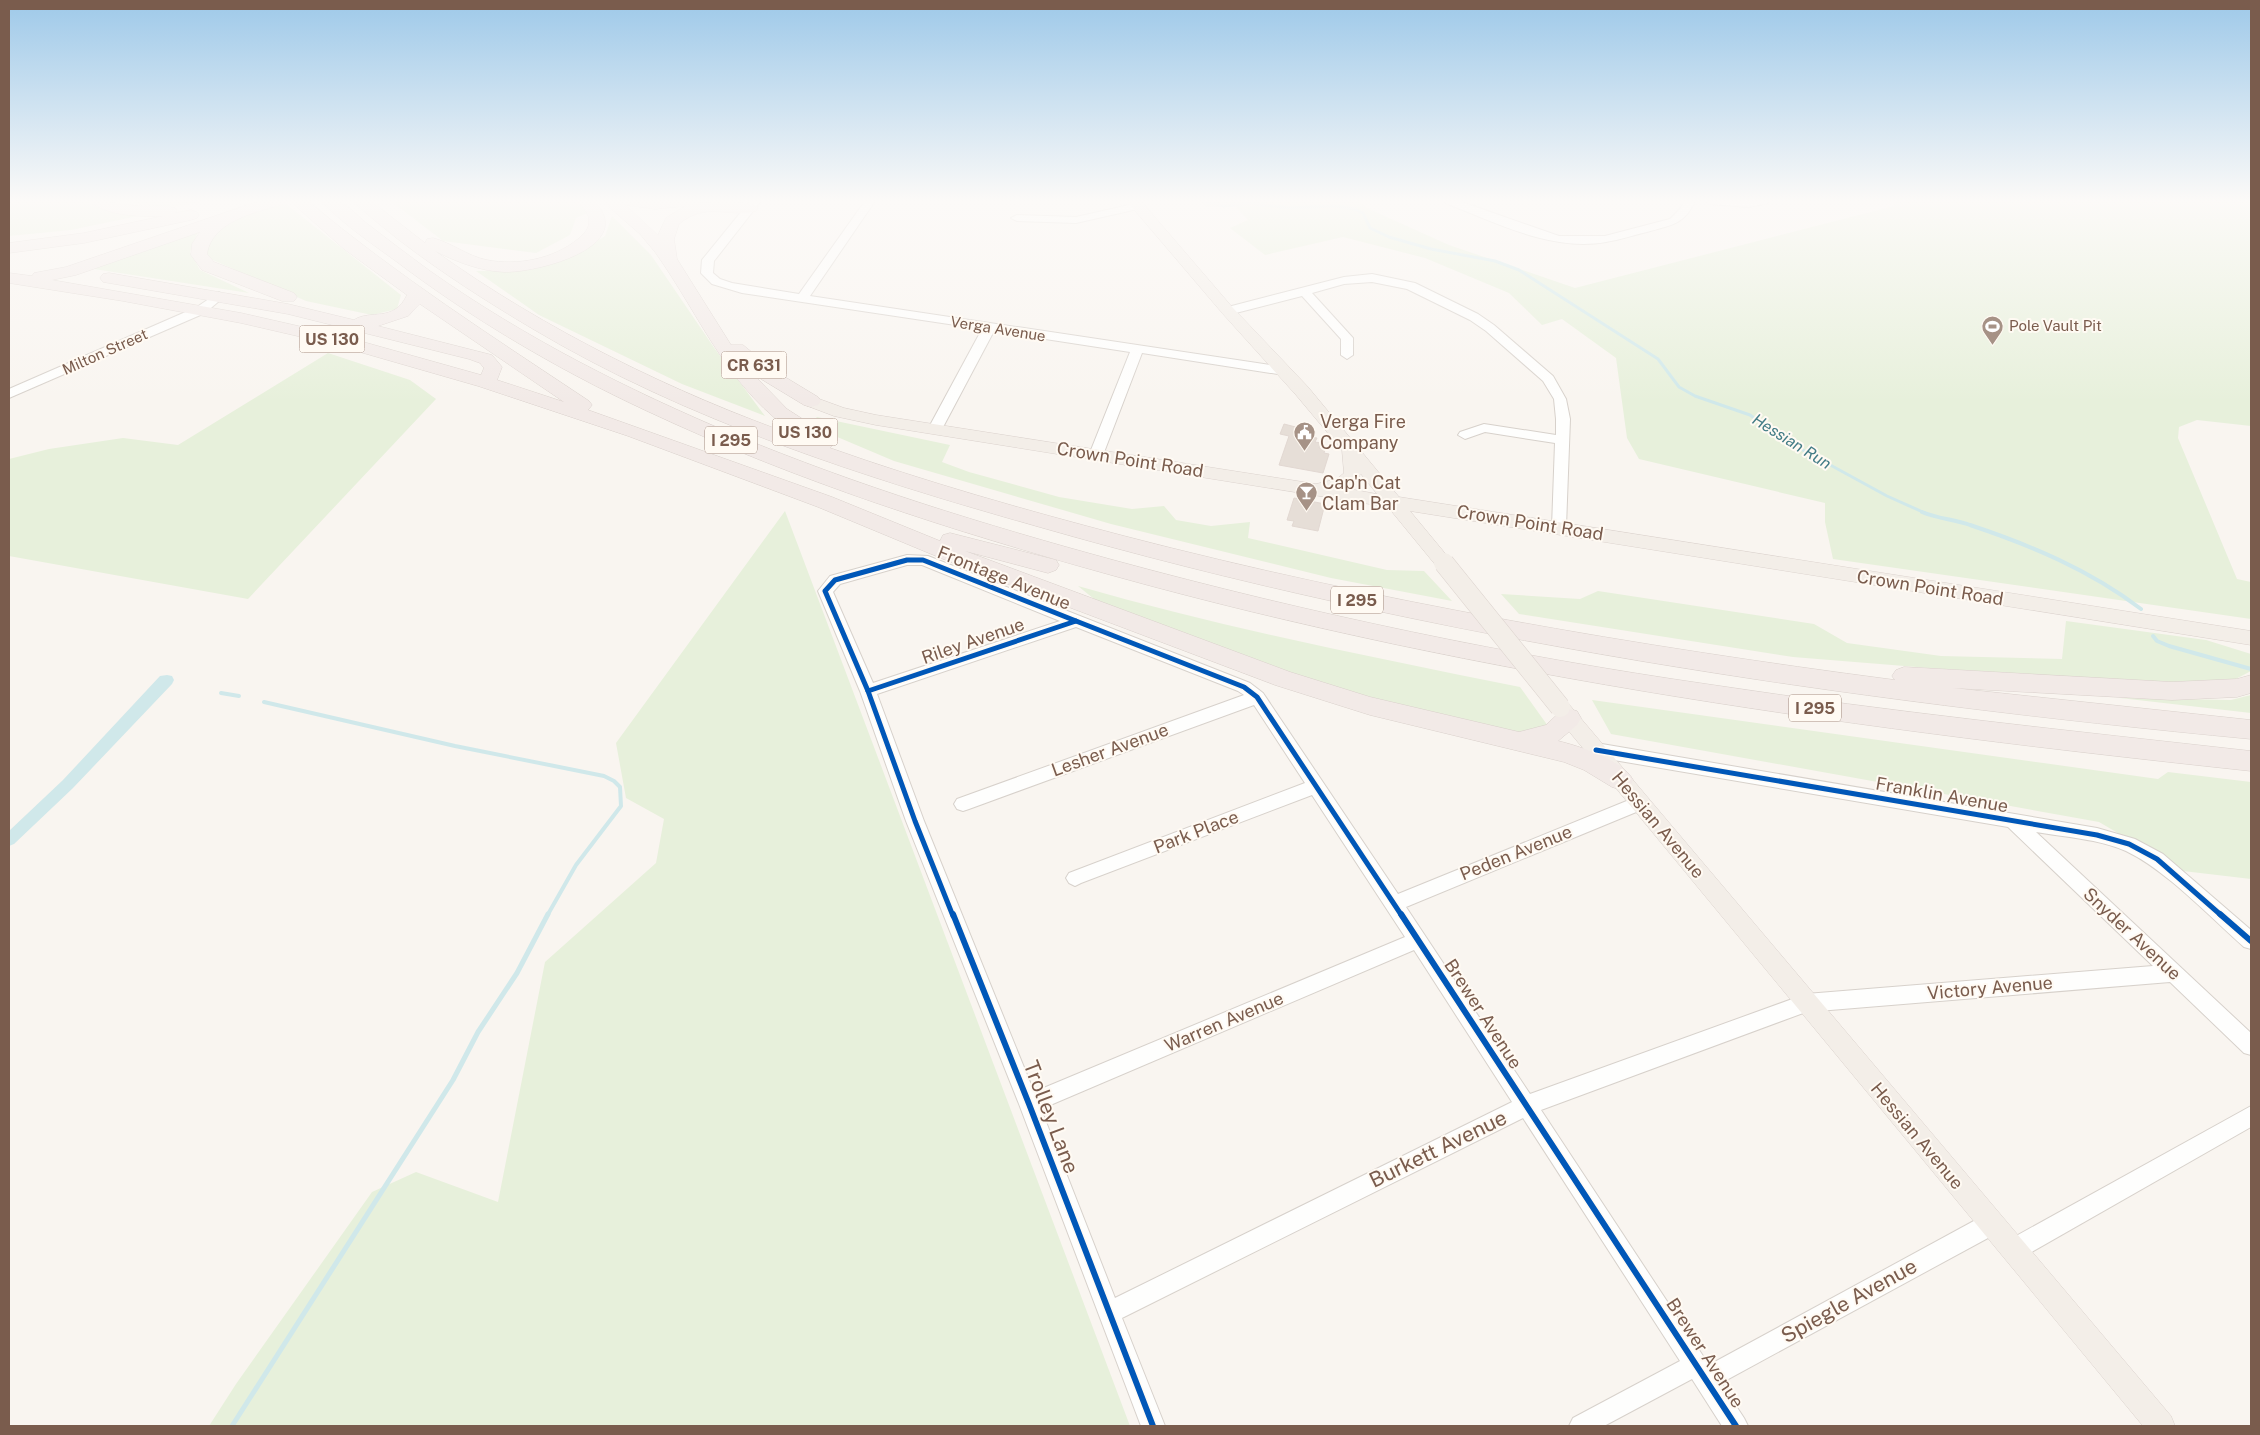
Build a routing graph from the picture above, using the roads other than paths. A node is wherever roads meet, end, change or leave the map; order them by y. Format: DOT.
graph roads {
  1 [pos="45,268"];
  2 [pos="81,268"];
  3 [pos="213,268"];
  4 [pos="381,268"];
  5 [pos="416,268"];
  6 [pos="449,268"];
  7 [pos="673,268"];
  8 [pos="706,268"];
  9 [pos="823,268"];
  10 [pos="1191,268"];
  11 [pos="70,272"];
  12 [pos="9,277"];
  13 [pos="1305,292"];
  14 [pos="416,294"];
  15 [pos="219,296"];
  16 [pos="803,297"];
  17 [pos="201,310"];
  18 [pos="1228,311"];
  19 [pos="314,315"];
  20 [pos="447,316"];
  21 [pos="706,316"];
  22 [pos="354,324"];
  23 [pos="989,328"];
  24 [pos="1137,350"];
  25 [pos="467,352"];
  26 [pos="1347,355"];
  27 [pos="1284,371"];
  28 [pos="486,382"];
  29 [pos="9,394"];
  30 [pos="811,401"];
  31 [pos="934,429"];
  32 [pos="635,432"];
  33 [pos="1465,435"];
  34 [pos="1562,440"];
  35 [pos="1350,448"];
  36 [pos="1096,455"];
  37 [pos="1316,488"];
  38 [pos="946,492"];
  39 [pos="1395,501"];
  40 [pos="825,502"];
  41 [pos="1559,527"];
  42 [pos="923,560"];
  43 [pos="1177,586"];
  44 [pos="1076,621"];
  45 [pos="2251,638"];
  46 [pos="1776,672"];
  47 [pos="2251,684"];
  48 [pos="868,691"];
  49 [pos="1257,697"];
  50 [pos="1564,713"];
  51 [pos="2251,730"];
  52 [pos="1520,741"];
  53 [pos="1596,750"];
  54 [pos="2251,761"];
  55 [pos="1621,780"];
  56 [pos="1316,786"];
  57 [pos="1640,803"];
  58 [pos="963,804"];
  59 [pos="2013,821"];
  60 [pos="1075,878"];
  61 [pos="1393,904"];
  62 [pos="1418,940"];
  63 [pos="2251,941"];
  64 [pos="2174,973"];
  65 [pos="1806,1003"];
  66 [pos="2251,1046"];
  67 [pos="1029,1104"];
  68 [pos="1527,1105"];
  69 [pos="2251,1116"];
  70 [pos="1991,1224"];
  71 [pos="2015,1249"];
  72 [pos="1110,1312"];
  73 [pos="1702,1371"];
  74 [pos="1153,1426"];
  75 [pos="1581,1426"];
  76 [pos="1736,1426"];
  77 [pos="2161,1426"];
  1 -- 11 [label="highway"];
  2 -- 11 [label="highway"];
  3 -- 19 [label="highway"];
  4 -- 14 [label="highway"];
  5 -- 43 [label="highway, I 295"];
  6 -- 38 [label="highway, I 295"];
  7 -- 21 [label="highway, US 130"];
  8 -- 16 [label="street, Verga Avenue"];
  9 -- 16 [label="street"];
  10 -- 18 [label="main road, Hessian Avenue"];
  11 -- 12 [label="highway"];
  11 -- 15 [label="highway"];
  12 -- 17 [label="highway, US 130"];
  13 -- 18 [label="street"];
  13 -- 26 [label="street"];
  13 -- 34 [label="street"];
  14 -- 20 [label="highway"];
  14 -- 22 [label="highway"];
  15 -- 17 [label="street, Milton Street"];
  15 -- 19 [label="highway"];
  16 -- 23 [label="street, Verga Avenue"];
  17 -- 28 [label="highway, US 130"];
  17 -- 29 [label="street, Milton Street"];
  18 -- 27 [label="main road, Hessian Avenue"];
  19 -- 22 [label="highway"];
  20 -- 25 [label="highway"];
  20 -- 32 [label="highway"];
  21 -- 30 [label="highway, CR 631"];
  21 -- 38 [label="highway, US 130"];
  22 -- 25 [label="highway"];
  23 -- 24 [label="street, Verga Avenue"];
  23 -- 31 [label="street"];
  24 -- 27 [label="street, Verga Avenue"];
  24 -- 36 [label="street"];
  25 -- 28 [label="highway"];
  27 -- 35 [label="main road, Hessian Avenue"];
  28 -- 32 [label="highway, US 130"];
  30 -- 31 [label="main road, Crown Point Road / CR 631"];
  31 -- 36 [label="main road, Crown Point Road / CR 631"];
  32 -- 40 [label="highway, US 130"];
  33 -- 34 [label="street"];
  34 -- 41 [label="street"];
  35 -- 37 [label="main road"];
  35 -- 39 [label="main road, Hessian Avenue"];
  36 -- 37 [label="main road, Crown Point Road / CR 631"];
  37 -- 39 [label="main road, Crown Point Road / CR 631"];
  38 -- 46 [label="highway, I 295"];
  39 -- 41 [label="main road, Crown Point Road / CR 631"];
  39 -- 50 [label="main road, Hessian Avenue, bridge"];
  40 -- 43 [label="highway, US 130"];
  40 -- 52 [label="highway"];
  41 -- 45 [label="main road, Crown Point Road / CR 631"];
  42 -- 44 [label="street, Frontage Avenue"];
  42 -- 48 [label="street, Trolley Lane"];
  43 -- 54 [label="highway, I 295"];
  44 -- 48 [label="street, Riley Avenue"];
  44 -- 49 [label="street, Brewer Avenue"];
  46 -- 47 [label="highway"];
  46 -- 51 [label="highway, I 295"];
  48 -- 67 [label="street, Trolley Lane"];
  49 -- 56 [label="street, Brewer Avenue"];
  49 -- 58 [label="street, Lesher Avenue"];
  50 -- 52 [label="highway"];
  50 -- 53 [label="main road, Hessian Avenue"];
  52 -- 55 [label="highway"];
  53 -- 55 [label="main road, Hessian Avenue"];
  53 -- 59 [label="street, Franklin Avenue"];
  55 -- 57 [label="main road, Hessian Avenue"];
  56 -- 60 [label="street, Park Place"];
  56 -- 61 [label="street, Brewer Avenue"];
  57 -- 61 [label="street, Peden Avenue"];
  57 -- 65 [label="main road, Hessian Avenue"];
  59 -- 63 [label="street, Franklin Avenue"];
  59 -- 64 [label="street, Snyder Avenue"];
  61 -- 62 [label="street, Brewer Avenue"];
  62 -- 67 [label="street, Warren Avenue"];
  62 -- 68 [label="street, Brewer Avenue"];
  64 -- 65 [label="street, Victory Avenue"];
  64 -- 66 [label="street, Snyder Avenue"];
  65 -- 68 [label="street, Burkett Avenue"];
  65 -- 70 [label="main road, Hessian Avenue"];
  67 -- 72 [label="street, Trolley Lane"];
  68 -- 72 [label="street, Burkett Avenue"];
  68 -- 73 [label="street, Brewer Avenue"];
  69 -- 71 [label="street"];
  70 -- 71 [label="main road, Hessian Avenue"];
  70 -- 73 [label="street, Spiegle Avenue"];
  71 -- 77 [label="main road, Hessian Avenue"];
  72 -- 74 [label="street, Trolley Lane"];
  73 -- 75 [label="street, Spiegle Avenue"];
  73 -- 76 [label="street, Brewer Avenue"];
}
